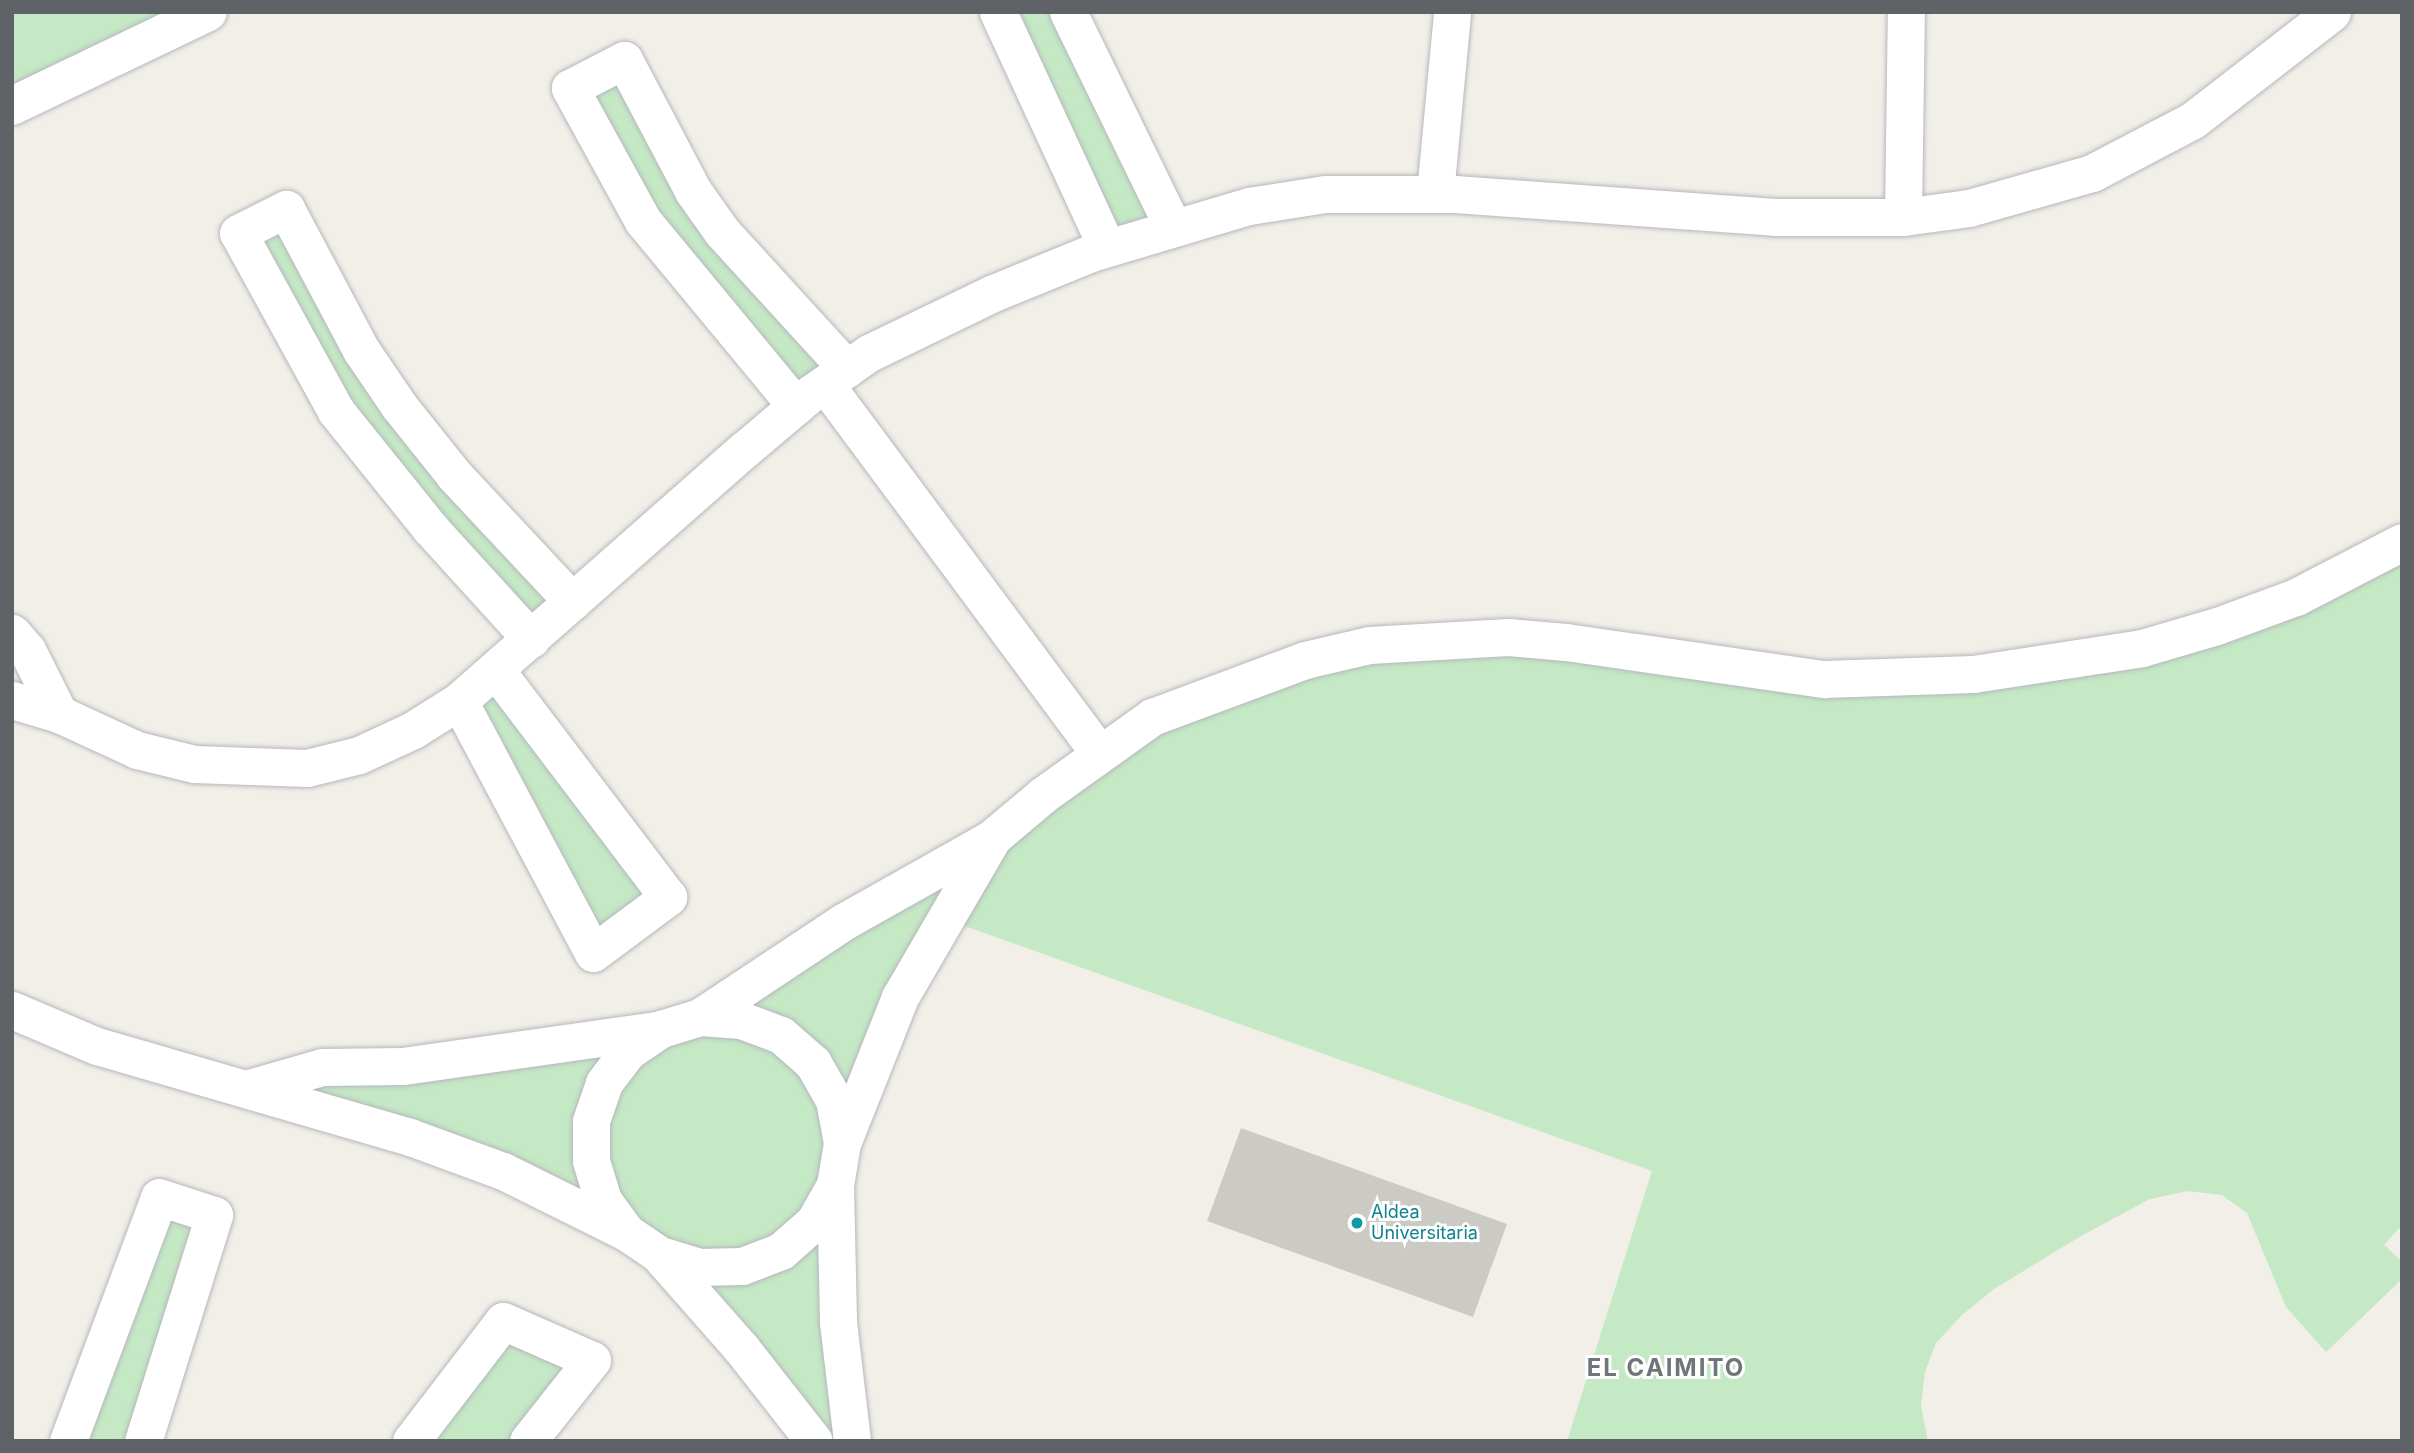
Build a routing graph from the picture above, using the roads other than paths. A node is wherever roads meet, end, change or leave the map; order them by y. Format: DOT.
graph roads {
  1 [pos="208,12"];
  2 [pos="998,12"];
  3 [pos="1068,12"];
  4 [pos="1451,12"];
  5 [pos="1906,12"];
  6 [pos="2332,12"];
  7 [pos="12,106"];
  8 [pos="1435,193"];
  9 [pos="1903,217"];
  10 [pos="1173,227"];
  11 [pos="1107,248"];
  12 [pos="836,376"];
  13 [pos="796,406"];
  14 [pos="2402,542"];
  15 [pos="572,601"];
  16 [pos="12,633"];
  17 [pos="531,639"];
  18 [pos="496,670"];
  19 [pos="12,700"];
  20 [pos="459,701"];
  21 [pos="59,714"];
  22 [pos="1099,753"];
  23 [pos="992,838"];
  24 [pos="12,1010"];
  25 [pos="700,1017"];
  26 [pos="661,1029"];
  27 [pos="249,1088"];
  28 [pos="842,1143"];
  29 [pos="835,1185"];
  30 [pos="626,1232"];
  31 [pos="660,1255"];
  32 [pos="68,1441"];
  33 [pos="143,1441"];
  34 [pos="411,1441"];
  35 [pos="528,1441"];
  36 [pos="814,1441"];
  37 [pos="852,1441"];
  1 -- 7 [label="street"];
  2 -- 11 [label="street"];
  3 -- 10 [label="street"];
  4 -- 8 [label="street"];
  5 -- 9 [label="street"];
  6 -- 9 [label="street"];
  8 -- 9 [label="street"];
  8 -- 10 [label="street"];
  10 -- 11 [label="street"];
  11 -- 12 [label="street"];
  12 -- 13 [label="street"];
  12 -- 13 [label="street"];
  12 -- 22 [label="street"];
  13 -- 15 [label="street"];
  14 -- 22 [label="street"];
  15 -- 17 [label="street"];
  15 -- 17 [label="street"];
  16 -- 21 [label="street"];
  17 -- 18 [label="street"];
  18 -- 20 [label="street"];
  18 -- 20 [label="street"];
  19 -- 21 [label="street"];
  20 -- 21 [label="street"];
  22 -- 23 [label="street"];
  23 -- 25 [label="street"];
  23 -- 28 [label="street"];
  24 -- 27 [label="street"];
  25 -- 26 [label="street"];
  25 -- 28 [label="street"];
  26 -- 27 [label="street"];
  26 -- 30 [label="street"];
  27 -- 30 [label="street"];
  28 -- 29 [label="street"];
  29 -- 31 [label="street"];
  29 -- 37 [label="street"];
  30 -- 31 [label="street"];
  31 -- 36 [label="street"];
  32 -- 33 [label="street"];
  34 -- 35 [label="street"];
}
